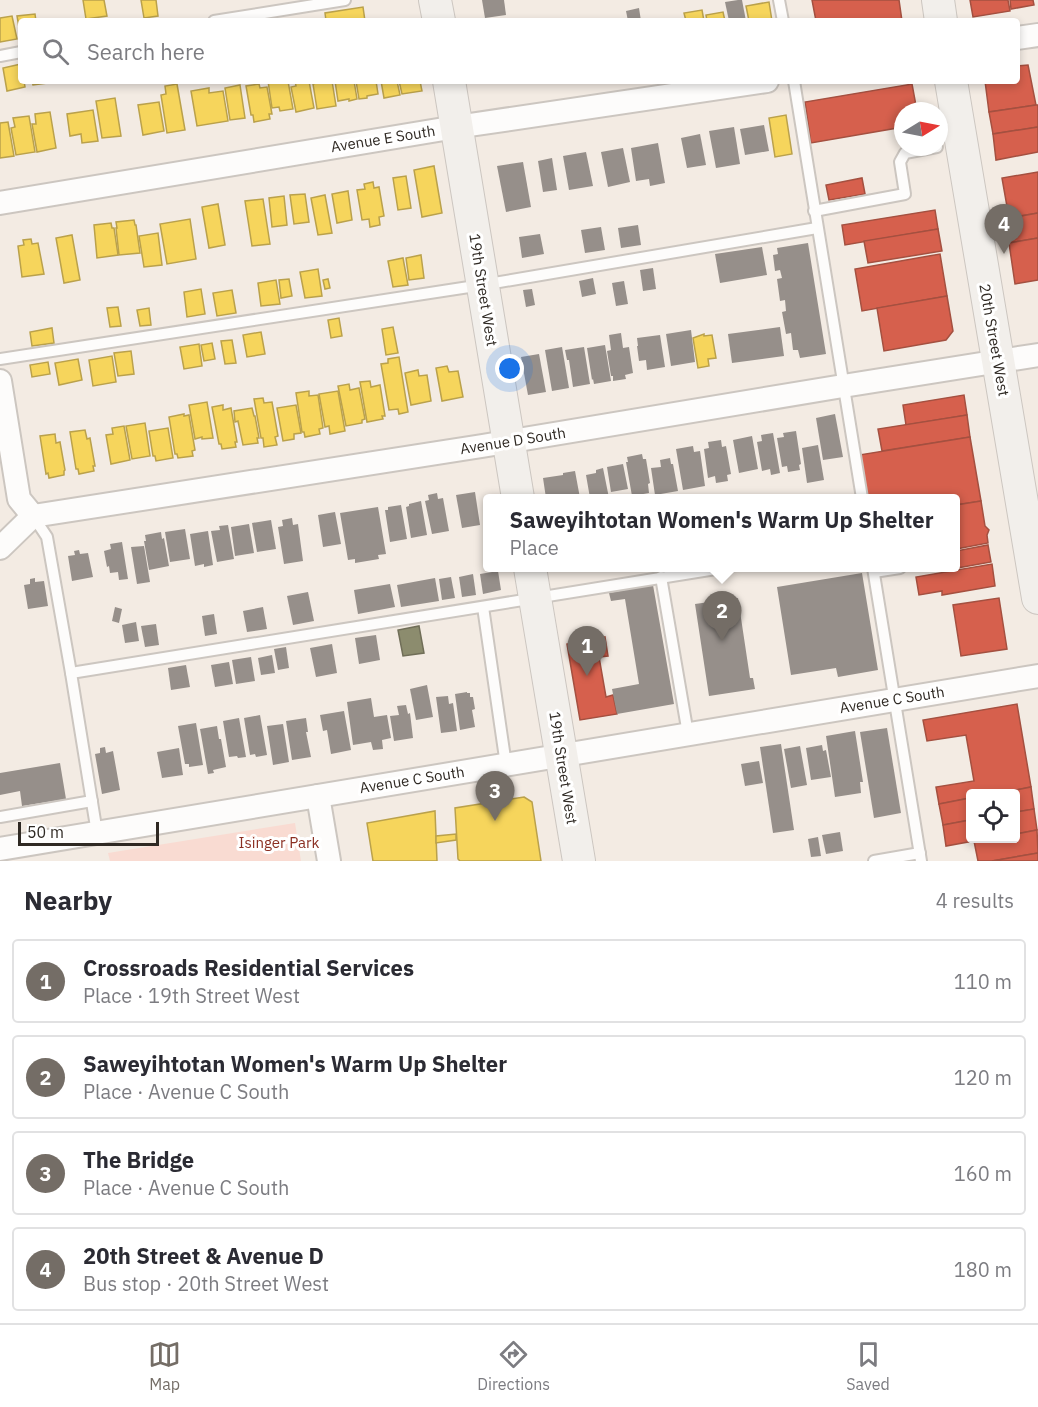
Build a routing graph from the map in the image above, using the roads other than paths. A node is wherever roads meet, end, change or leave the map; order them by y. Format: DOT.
graph roads {
  1 [pos="345,0"];
  2 [pos="435,0"];
  3 [pos="779,0"];
  4 [pos="938,0"];
  5 [pos="233,18"];
  6 [pos="438,18"];
  7 [pos="782,18"];
  8 [pos="941,18"];
  9 [pos="1038,34"];
  10 [pos="1020,37"];
  11 [pos="18,53"];
  12 [pos="0,56"];
  13 [pos="449,84"];
  14 [pos="746,84"];
  15 [pos="794,84"];
  16 [pos="951,84"];
  17 [pos="948,120"];
  18 [pos="456,127"];
  19 [pos="948,154"];
  20 [pos="903,156"];
  21 [pos="0,203"];
  22 [pos="814,210"];
  23 [pos="817,228"];
  24 [pos="482,285"];
  25 [pos="1038,355"];
  26 [pos="0,359"];
  27 [pos="998,360"];
  28 [pos="0,381"];
  29 [pos="843,386"];
  30 [pos="508,442"];
  31 [pos="517,494"];
  32 [pos="861,494"];
  33 [pos="33,516"];
  34 [pos="0,548"];
  35 [pos="531,572"];
  36 [pos="692,572"];
  37 [pos="874,572"];
  38 [pos="661,577"];
  39 [pos="535,598"];
  40 [pos="1038,598"];
  41 [pos="483,606"];
  42 [pos="71,673"];
  43 [pos="1038,676"];
  44 [pos="895,700"];
  45 [pos="688,734"];
  46 [pos="561,755"];
  47 [pos="506,765"];
  48 [pos="318,796"];
  49 [pos="92,801"];
  50 [pos="0,817"];
  51 [pos="97,833"];
  52 [pos="0,849"];
  53 [pos="921,857"];
  54 [pos="329,861"];
  55 [pos="579,861"];
  56 [pos="874,861"];
  1 -- 5 [label="lane"];
  2 -- 6 [label="street"];
  3 -- 7 [label="lane"];
  4 -- 8 [label="street"];
  9 -- 10 [label="street"];
  11 -- 12 [label="lane"];
  13 -- 18 [label="street, 19th Street West"];
  14 -- 18 [label="street, Avenue E South"];
  15 -- 22 [label="lane"];
  16 -- 17 [label="street, 20th Street West"];
  18 -- 21 [label="street, Avenue E South"];
  18 -- 24 [label="street, 19th Street West"];
  19 -- 27 [label="street, 20th Street West"];
  20 -- 22 [label="lane"];
  22 -- 23 [label="lane"];
  23 -- 24 [label="lane"];
  23 -- 29 [label="lane"];
  24 -- 26 [label="lane"];
  24 -- 30 [label="street, 19th Street West"];
  25 -- 27 [label="street, Avenue D South"];
  27 -- 29 [label="street, Avenue D South"];
  27 -- 40 [label="street, 20th Street West"];
  28 -- 33 [label="street"];
  29 -- 30 [label="street, Avenue D South"];
  29 -- 32 [label="lane"];
  30 -- 31 [label="street, 19th Street West"];
  30 -- 33 [label="street, Avenue D South"];
  33 -- 34 [label="street"];
  33 -- 42 [label="lane"];
  35 -- 39 [label="street, 19th Street West"];
  36 -- 38 [label="lane"];
  37 -- 44 [label="lane"];
  38 -- 39 [label="lane"];
  38 -- 45 [label="lane"];
  39 -- 41 [label="lane"];
  39 -- 46 [label="street, 19th Street West"];
  41 -- 42 [label="lane"];
  41 -- 47 [label="lane"];
  42 -- 49 [label="lane"];
  43 -- 44 [label="street, Avenue C South"];
  44 -- 45 [label="street, Avenue C South"];
  44 -- 53 [label="lane"];
  45 -- 46 [label="street, Avenue C South"];
  46 -- 47 [label="street, Avenue C South"];
  46 -- 55 [label="street, 19th Street West"];
  47 -- 48 [label="street, Avenue C South"];
  48 -- 51 [label="street, Avenue C South"];
  48 -- 54 [label="street"];
  49 -- 50 [label="lane"];
  49 -- 51 [label="lane"];
  51 -- 52 [label="street, Avenue C South"];
  53 -- 56 [label="lane"];
}
